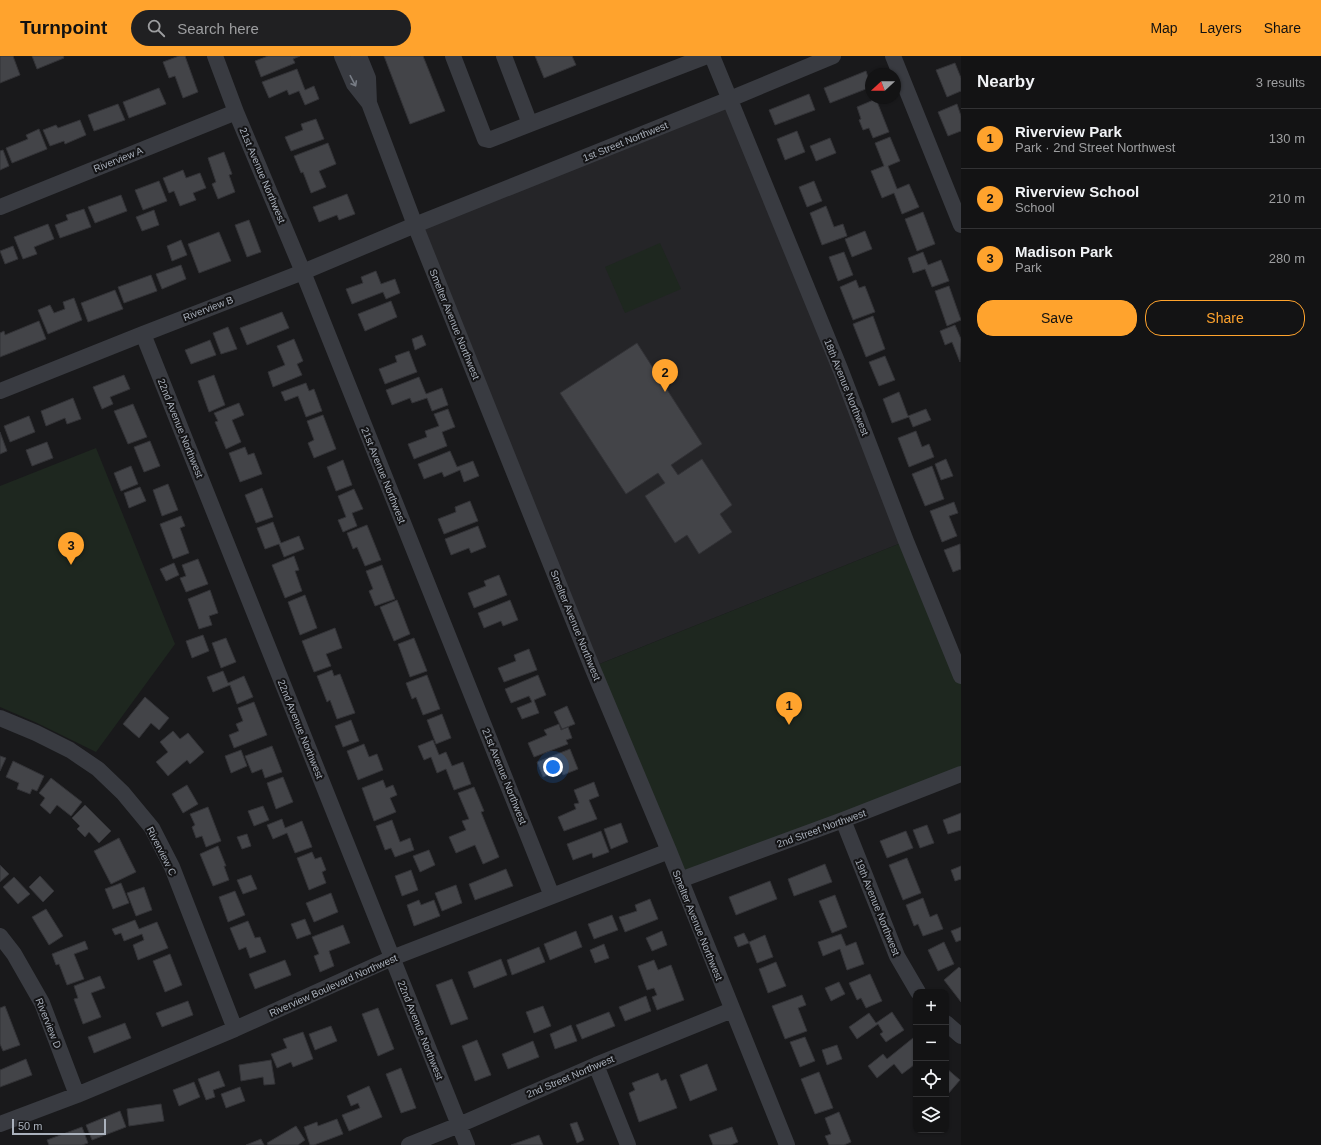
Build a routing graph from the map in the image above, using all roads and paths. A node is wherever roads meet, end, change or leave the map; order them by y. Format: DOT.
graph roads {
  1 [pos="215,56"];
  2 [pos="342,56"];
  3 [pos="359,56"];
  4 [pos="453,56"];
  5 [pos="504,56"];
  6 [pos="833,56"];
  7 [pos="893,56"];
  8 [pos="705,57"];
  9 [pos="730,99"];
  10 [pos="370,103"];
  11 [pos="236,112"];
  12 [pos="530,124"];
  13 [pos="0,207"];
  14 [pos="415,225"];
  15 [pos="961,225"];
  16 [pos="303,272"];
  17 [pos="143,334"];
  18 [pos="0,391"];
  19 [pos="961,676"];
  20 [pos="0,718"];
  21 [pos="961,774"];
  22 [pos="843,820"];
  23 [pos="669,851"];
  24 [pos="680,880"];
  25 [pos="552,896"];
  26 [pos="0,936"];
  27 [pos="392,958"];
  28 [pos="916,989"];
  29 [pos="732,1010"];
  30 [pos="948,1025"];
  31 [pos="235,1029"];
  32 [pos="961,1036"];
  33 [pos="596,1065"];
  34 [pos="77,1095"];
  35 [pos="0,1124"];
  36 [pos="459,1125"];
  37 [pos="409,1145"];
  38 [pos="467,1145"];
  39 [pos="628,1145"];
  40 [pos="787,1145"];
  1 -- 11 [label="street, 21st Avenue Northwest"];
  2 -- 10 [label="street, Smelter Avenue Northwest, one-way"];
  3 -- 10 [label="street, Smelter Avenue Northwest"];
  4 -- 12 [label="street"];
  5 -- 12 [label="street"];
  6 -- 9 [label="street, 1st Street Northwest"];
  7 -- 15 [label="street"];
  8 -- 9 [label="street, 18th Avenue Northwest"];
  8 -- 12 [label="street"];
  9 -- 14 [label="street, 1st Street Northwest"];
  9 -- 19 [label="street, 18th Avenue Northwest"];
  10 -- 14 [label="street, Smelter Avenue Northwest"];
  11 -- 13 [label="street, Riverview A"];
  11 -- 16 [label="street, 21st Avenue Northwest"];
  14 -- 16 [label="street, Riverview B"];
  14 -- 23 [label="street, Smelter Avenue Northwest"];
  16 -- 17 [label="street, Riverview B"];
  16 -- 25 [label="street, 21st Avenue Northwest"];
  17 -- 18 [label="street, Riverview B"];
  17 -- 27 [label="street, 22nd Avenue Northwest"];
  20 -- 31 [label="street, Riverview C"];
  21 -- 22 [label="street, 2nd Street Northwest"];
  22 -- 24 [label="street, 2nd Street Northwest"];
  22 -- 28 [label="street, 19th Avenue Northwest"];
  23 -- 24 [label="street, Smelter Avenue Northwest"];
  23 -- 25 [label="street, Riverview Boulevard Northwest"];
  24 -- 29 [label="street, Smelter Avenue Northwest"];
  25 -- 27 [label="street, Riverview Boulevard Northwest"];
  26 -- 34 [label="street, Riverview D"];
  27 -- 31 [label="street, Riverview Boulevard Northwest"];
  27 -- 36 [label="street, 22nd Avenue Northwest"];
  29 -- 33 [label="street, 2nd Street Northwest"];
  29 -- 40 [label="street, Smelter Avenue Northwest"];
  30 -- 32 [label="street"];
  31 -- 34 [label="street, Riverview Boulevard Northwest"];
  33 -- 36 [label="street, 2nd Street Northwest"];
  33 -- 39 [label="street"];
  34 -- 35 [label="street, Riverview Boulevard Northwest"];
  36 -- 37 [label="street, 2nd Street Northwest"];
  36 -- 38 [label="street, 22nd Avenue Northwest"];
}
